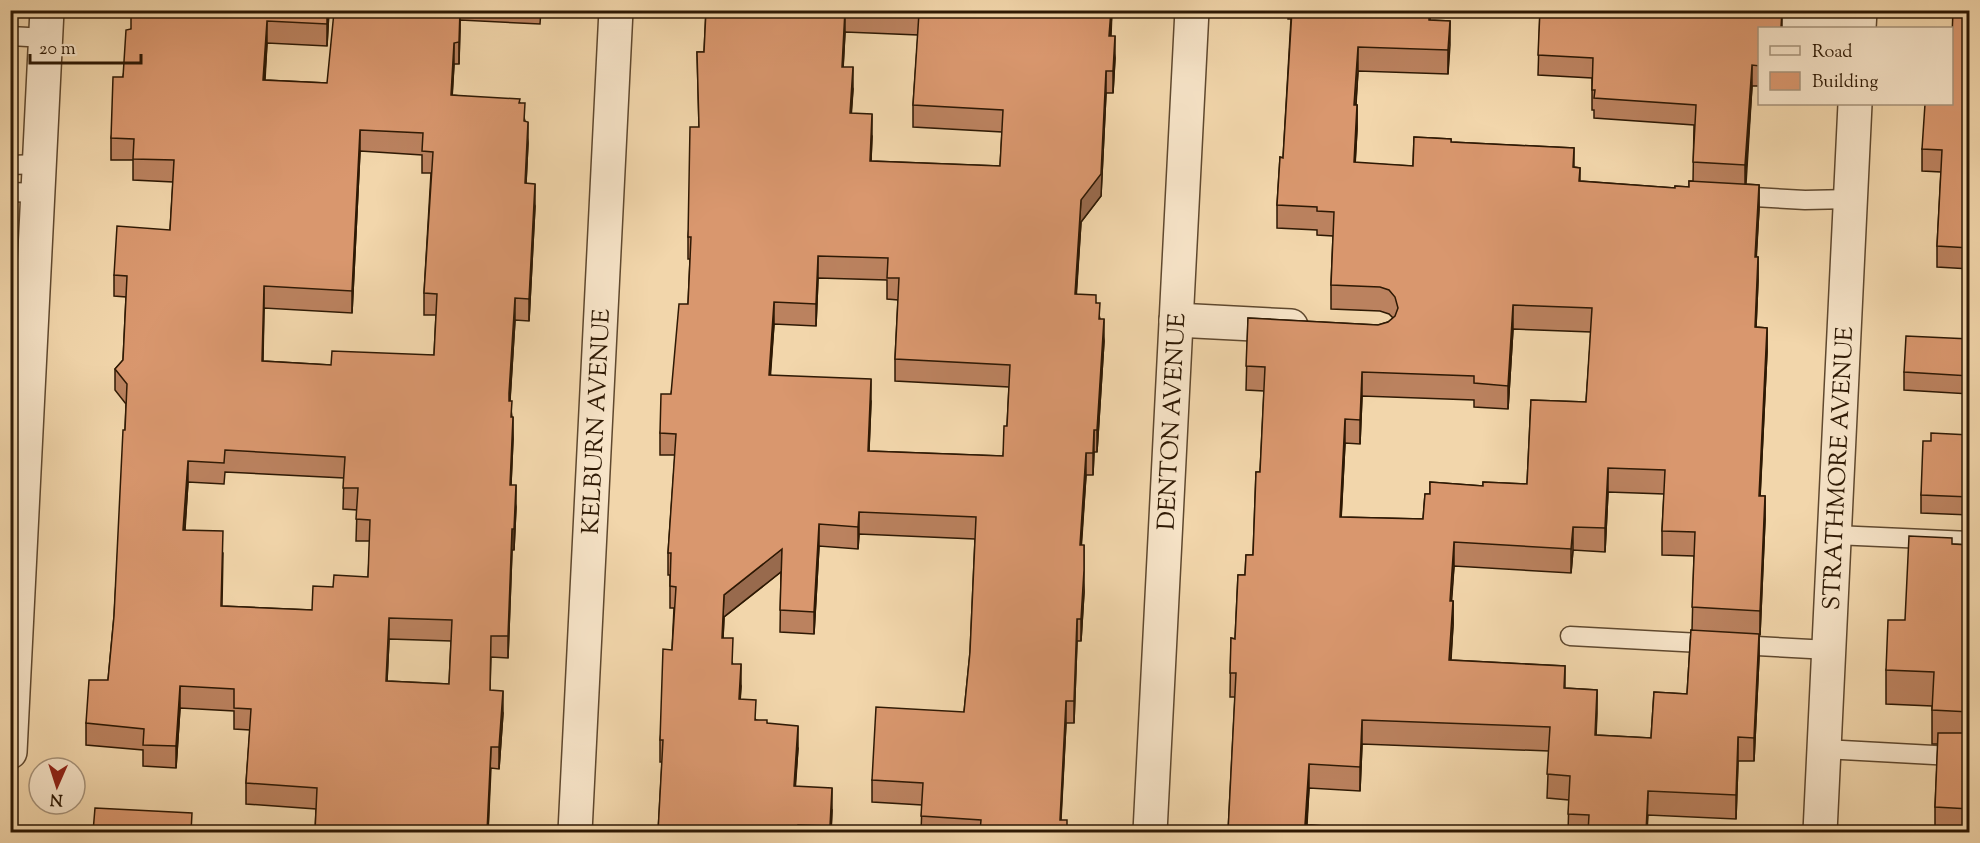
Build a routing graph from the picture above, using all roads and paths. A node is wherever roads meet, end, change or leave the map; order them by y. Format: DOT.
graph roads {
  1 [pos="616,10"];
  2 [pos="1192,10"];
  3 [pos="1736,16"];
  4 [pos="1859,20"];
  5 [pos="47,24"];
  6 [pos="10,36"];
  7 [pos="1855,105"];
  8 [pos="25,178"];
  9 [pos="1724,195"];
  10 [pos="1851,200"];
  11 [pos="1176,320"];
  12 [pos="1320,327"];
  13 [pos="21,332"];
  14 [pos="18,448"];
  15 [pos="1835,535"];
  16 [pos="1970,541"];
  17 [pos="1570,636"];
  18 [pos="1829,650"];
  19 [pos="13,666"];
  20 [pos="1824,749"];
  21 [pos="10,752"];
  22 [pos="1970,757"];
  23 [pos="575,832"];
  24 [pos="1150,832"];
  25 [pos="1820,832"];
  1 -- 23 [label="street, KELBURN AVENUE"];
  2 -- 11 [label="street, DENTON AVENUE"];
  3 -- 4 [label="lane"];
  5 -- 6 [label="lane"];
  5 -- 8 [label="street"];
  7 -- 10 [label="street, STRATHMORE AVENUE"];
  8 -- 13 [label="street"];
  9 -- 10 [label="lane"];
  10 -- 15 [label="street, STRATHMORE AVENUE"];
  11 -- 12 [label="street"];
  11 -- 24 [label="street, DENTON AVENUE"];
  13 -- 14 [label="street"];
  14 -- 19 [label="street"];
  15 -- 16 [label="lane"];
  15 -- 18 [label="street, STRATHMORE AVENUE"];
  17 -- 18 [label="lane"];
  18 -- 20 [label="street, STRATHMORE AVENUE"];
  19 -- 21 [label="street"];
  20 -- 22 [label="lane"];
  20 -- 25 [label="street, STRATHMORE AVENUE"];
}
